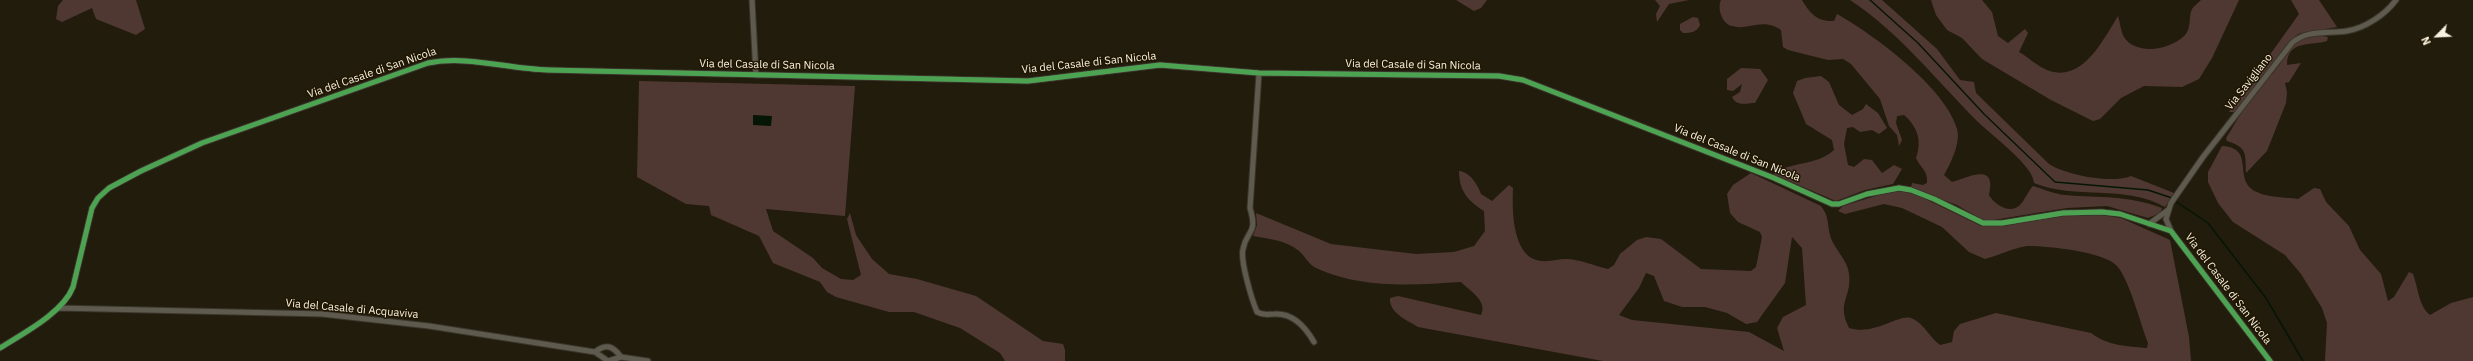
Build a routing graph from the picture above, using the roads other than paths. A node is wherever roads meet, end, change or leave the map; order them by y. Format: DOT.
graph roads {
  1 [pos="752,0"];
  2 [pos="2396,0"];
  3 [pos="1259,72"];
  4 [pos="756,75"];
  5 [pos="2168,210"];
  6 [pos="2149,224"];
  7 [pos="2170,231"];
  8 [pos="58,308"];
  9 [pos="1314,342"];
  10 [pos="0,348"];
  11 [pos="594,352"];
  12 [pos="621,357"];
  13 [pos="648,361"];
  14 [pos="2270,361"];
  1 -- 4 [label="street"];
  2 -- 5 [label="street, Via Savigliano"];
  3 -- 4 [label="street, Via del Casale di San Nicola"];
  3 -- 6 [label="street, Via del Casale di San Nicola"];
  3 -- 9 [label="street"];
  4 -- 8 [label="street, Via del Casale di San Nicola"];
  5 -- 6 [label="street"];
  5 -- 7 [label="street, Via Savigliano"];
  6 -- 7 [label="street, Via del Casale di San Nicola"];
  7 -- 14 [label="street, Via del Casale di San Nicola"];
  8 -- 10 [label="street, Via del Casale di San Nicola"];
  8 -- 11 [label="street, Via del Casale di Acquaviva"];
  11 -- 12 [label="street, Via del Casale di Acquaviva"];
  11 -- 12 [label="street, Via del Casale di Acquaviva"];
  12 -- 13 [label="street, Via del Casale di Acquaviva"];
}
